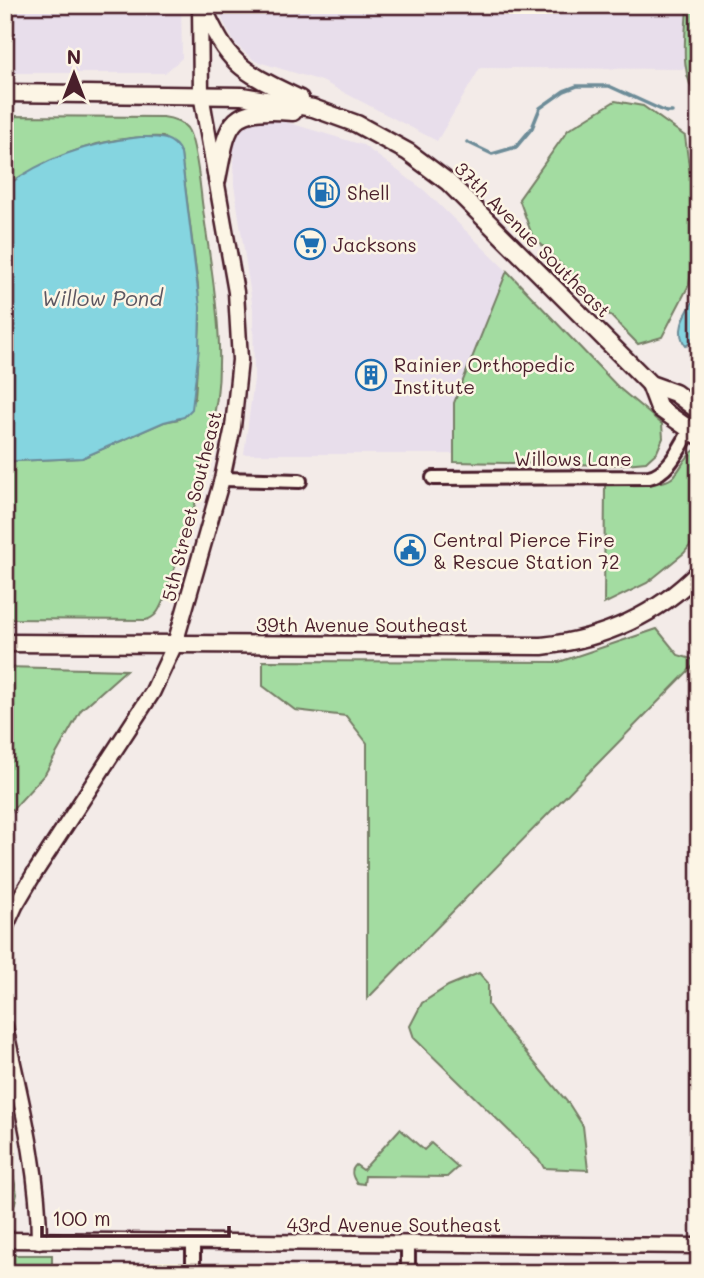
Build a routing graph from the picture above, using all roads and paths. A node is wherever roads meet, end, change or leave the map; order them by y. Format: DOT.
graph roads {
  1 [pos="201,5"];
  2 [pos="5,93"];
  3 [pos="201,94"];
  4 [pos="334,115"];
  5 [pos="217,180"];
  6 [pos="650,384"];
  7 [pos="699,411"];
  8 [pos="694,433"];
  9 [pos="433,478"];
  10 [pos="222,479"];
  11 [pos="300,481"];
  12 [pos="699,572"];
  13 [pos="5,643"];
  14 [pos="175,644"];
  15 [pos="5,928"];
  16 [pos="5,1027"];
  17 [pos="5,1240"];
  18 [pos="39,1241"];
  19 [pos="193,1242"];
  20 [pos="408,1244"];
  21 [pos="699,1246"];
  22 [pos="193,1273"];
  23 [pos="408,1273"];
  1 -- 3 [label="street, 5th Street Southeast"];
  1 -- 4 [label="main road"];
  2 -- 3 [label="main road, 37th Avenue Southeast"];
  3 -- 4 [label="main road, 37th Avenue Southeast"];
  3 -- 5 [label="street, 5th Street Southeast"];
  4 -- 5 [label="main road"];
  4 -- 6 [label="main road, 37th Avenue Southeast"];
  5 -- 10 [label="street, 5th Street Southeast"];
  6 -- 7 [label="main road, 37th Avenue Southeast"];
  6 -- 8 [label="main road, 37th Avenue Southeast"];
  8 -- 9 [label="street, Willows Lane"];
  10 -- 11 [label="street"];
  10 -- 14 [label="street, 5th Street Southeast"];
  12 -- 14 [label="main road, 39th Avenue Southeast"];
  13 -- 14 [label="main road, 39th Avenue Southeast"];
  14 -- 15 [label="street, 5th Street Southeast"];
  16 -- 18 [label="street"];
  17 -- 18 [label="street, 43rd Avenue Southeast"];
  18 -- 19 [label="street, 43rd Avenue Southeast"];
  19 -- 20 [label="street, 43rd Avenue Southeast"];
  19 -- 22 [label="street"];
  20 -- 21 [label="street, 43rd Avenue Southeast"];
  20 -- 23 [label="street"];
}
